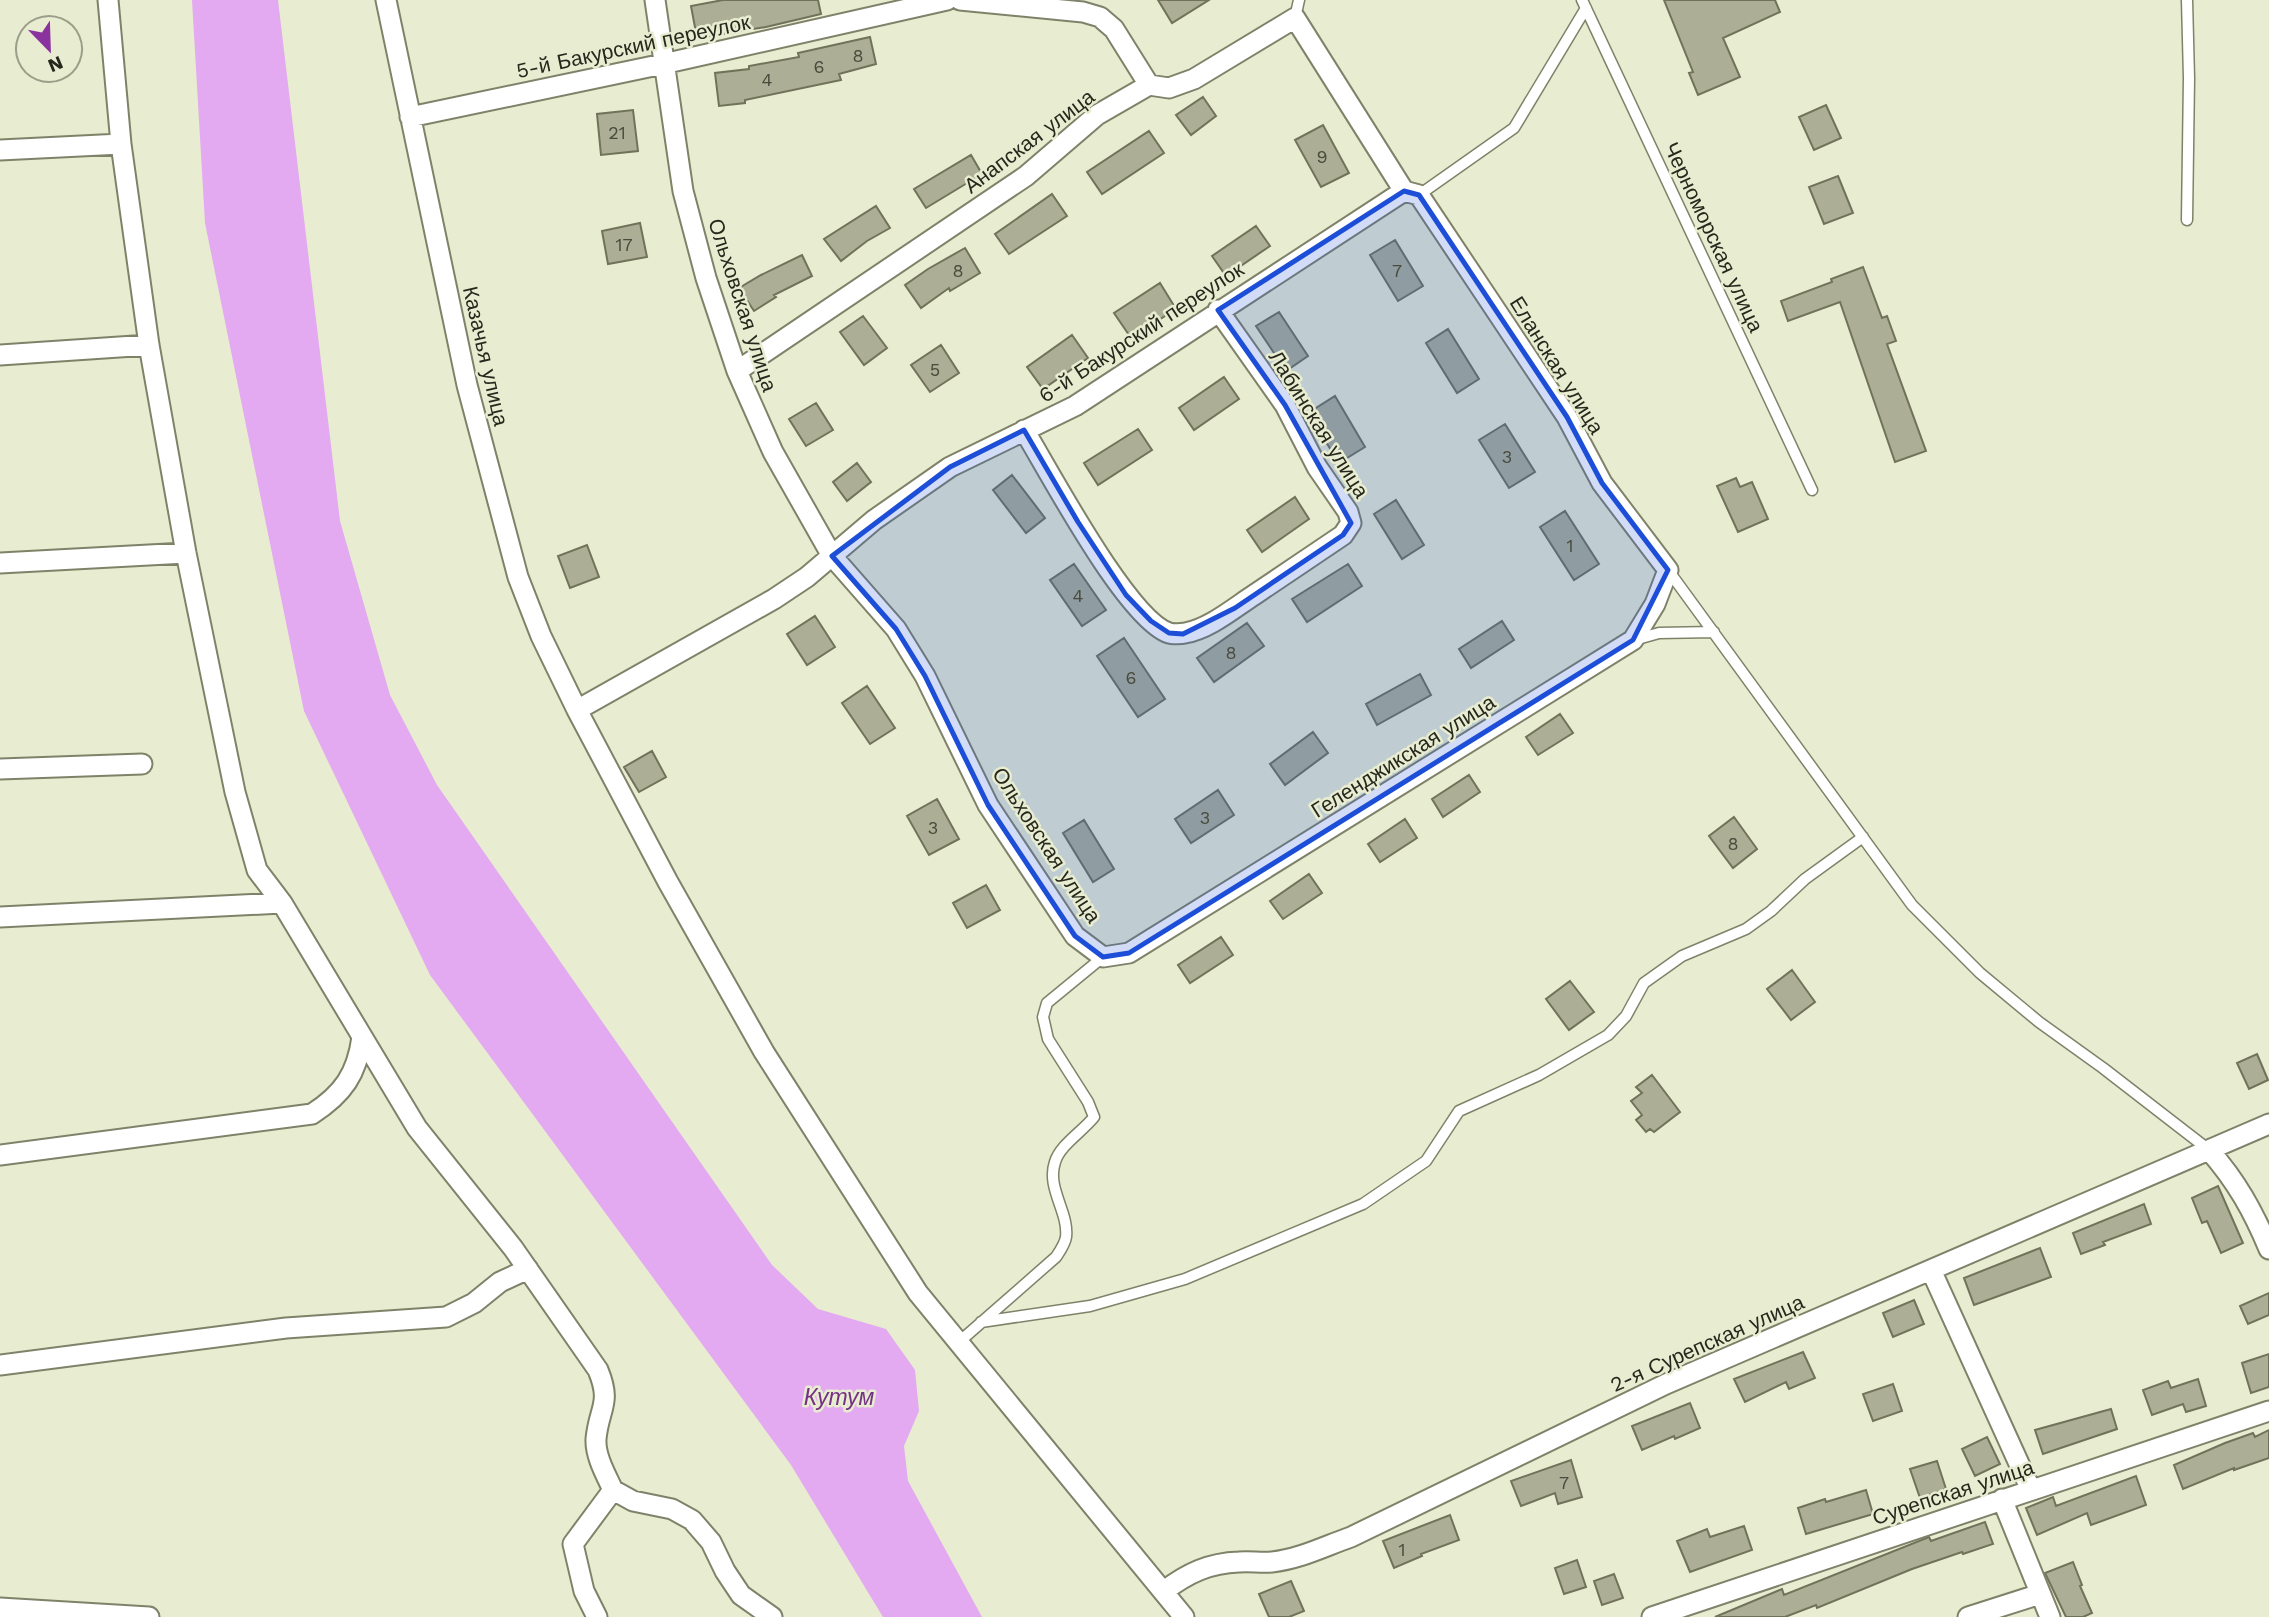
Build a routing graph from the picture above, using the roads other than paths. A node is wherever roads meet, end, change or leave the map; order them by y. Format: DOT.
graph roads {
  1 [pos="108,0"];
  2 [pos="386,0"];
  3 [pos="655,0"];
  4 [pos="947,0"];
  5 [pos="960,0"];
  6 [pos="2187,0"];
  7 [pos="1584,4"];
  8 [pos="1297,9"];
  9 [pos="663,64"];
  10 [pos="1149,85"];
  11 [pos="410,117"];
  12 [pos="121,144"];
  13 [pos="0,150"];
  14 [pos="1411,193"];
  15 [pos="2187,220"];
  16 [pos="1218,310"];
  17 [pos="149,345"];
  18 [pos="0,355"];
  19 [pos="737,370"];
  20 [pos="1024,430"];
  21 [pos="1812,490"];
  22 [pos="186,553"];
  23 [pos="832,556"];
  24 [pos="0,563"];
  25 [pos="1668,570"];
  26 [pos="1714,632"];
  27 [pos="1633,640"];
  28 [pos="577,710"];
  29 [pos="142,764"];
  30 [pos="0,769"];
  31 [pos="1863,837"];
  32 [pos="282,903"];
  33 [pos="0,917"];
  34 [pos="1104,957"];
  35 [pos="362,1037"];
  36 [pos="2269,1124"];
  37 [pos="2209,1150"];
  38 [pos="0,1155"];
  39 [pos="2269,1249"];
  40 [pos="528,1269"];
  41 [pos="1931,1270"];
  42 [pos="981,1322"];
  43 [pos="959,1342"];
  44 [pos="0,1365"];
  45 [pos="2269,1412"];
  46 [pos="613,1490"];
  47 [pos="2031,1490"];
  48 [pos="2002,1499"];
  49 [pos="1164,1591"];
  50 [pos="2040,1594"];
  51 [pos="0,1608"];
  52 [pos="149,1617"];
  53 [pos="597,1617"];
  54 [pos="772,1617"];
  55 [pos="1184,1617"];
  56 [pos="1652,1617"];
  57 [pos="1968,1617"];
  58 [pos="2050,1617"];
  1 -- 12 [label="street"];
  2 -- 11 [label="street, Казачья улица"];
  3 -- 9 [label="street, Ольховская улица"];
  4 -- 9 [label="street, 5-й Бакурский переулок"];
  5 -- 10 [label="street"];
  6 -- 15 [label="lane"];
  7 -- 14 [label="lane"];
  7 -- 21 [label="lane, Черноморская улица"];
  8 -- 10 [label="street, Анапская улица"];
  8 -- 14 [label="street, Анапская улица"];
  9 -- 11 [label="street, 5-й Бакурский переулок"];
  9 -- 19 [label="street, Ольховская улица"];
  10 -- 19 [label="street, Анапская улица"];
  11 -- 28 [label="street, Казачья улица"];
  12 -- 13 [label="street"];
  12 -- 17 [label="street"];
  14 -- 16 [label="street, 6-й Бакурский переулок"];
  14 -- 25 [label="street, Еланская улица"];
  16 -- 20 [label="street, 6-й Бакурский переулок"];
  16 -- 20 [label="street, Лабинская улица"];
  17 -- 18 [label="street"];
  17 -- 22 [label="street"];
  19 -- 23 [label="street, Ольховская улица"];
  20 -- 23 [label="street, 6-й Бакурский переулок"];
  22 -- 24 [label="street"];
  22 -- 32 [label="street"];
  23 -- 28 [label="street, 6-й Бакурский переулок"];
  23 -- 34 [label="street, Ольховская улица"];
  25 -- 26 [label="lane"];
  25 -- 27 [label="street, Геленджикская улица"];
  26 -- 27 [label="lane"];
  26 -- 31 [label="lane"];
  27 -- 34 [label="street, Геленджикская улица"];
  28 -- 43 [label="street, Казачья улица"];
  29 -- 30 [label="street"];
  31 -- 37 [label="lane"];
  31 -- 42 [label="lane"];
  32 -- 33 [label="street"];
  32 -- 35 [label="street"];
  34 -- 42 [label="lane"];
  35 -- 38 [label="street"];
  35 -- 40 [label="street"];
  36 -- 37 [label="street, 2-я Сурепская улица"];
  37 -- 39 [label="street"];
  37 -- 41 [label="street, 2-я Сурепская улица"];
  40 -- 44 [label="street"];
  40 -- 46 [label="street"];
  41 -- 47 [label="street"];
  41 -- 49 [label="street, 2-я Сурепская улица"];
  42 -- 43 [label="lane"];
  43 -- 49 [label="street, Казачья улица"];
  45 -- 47 [label="street, Сурепская улица"];
  46 -- 53 [label="street"];
  46 -- 54 [label="street"];
  47 -- 48 [label="street, Сурепская улица"];
  48 -- 50 [label="street"];
  48 -- 56 [label="street, Сурепская улица"];
  49 -- 55 [label="street, Казачья улица"];
  50 -- 57 [label="street"];
  50 -- 58 [label="street"];
  51 -- 52 [label="street"];
}
